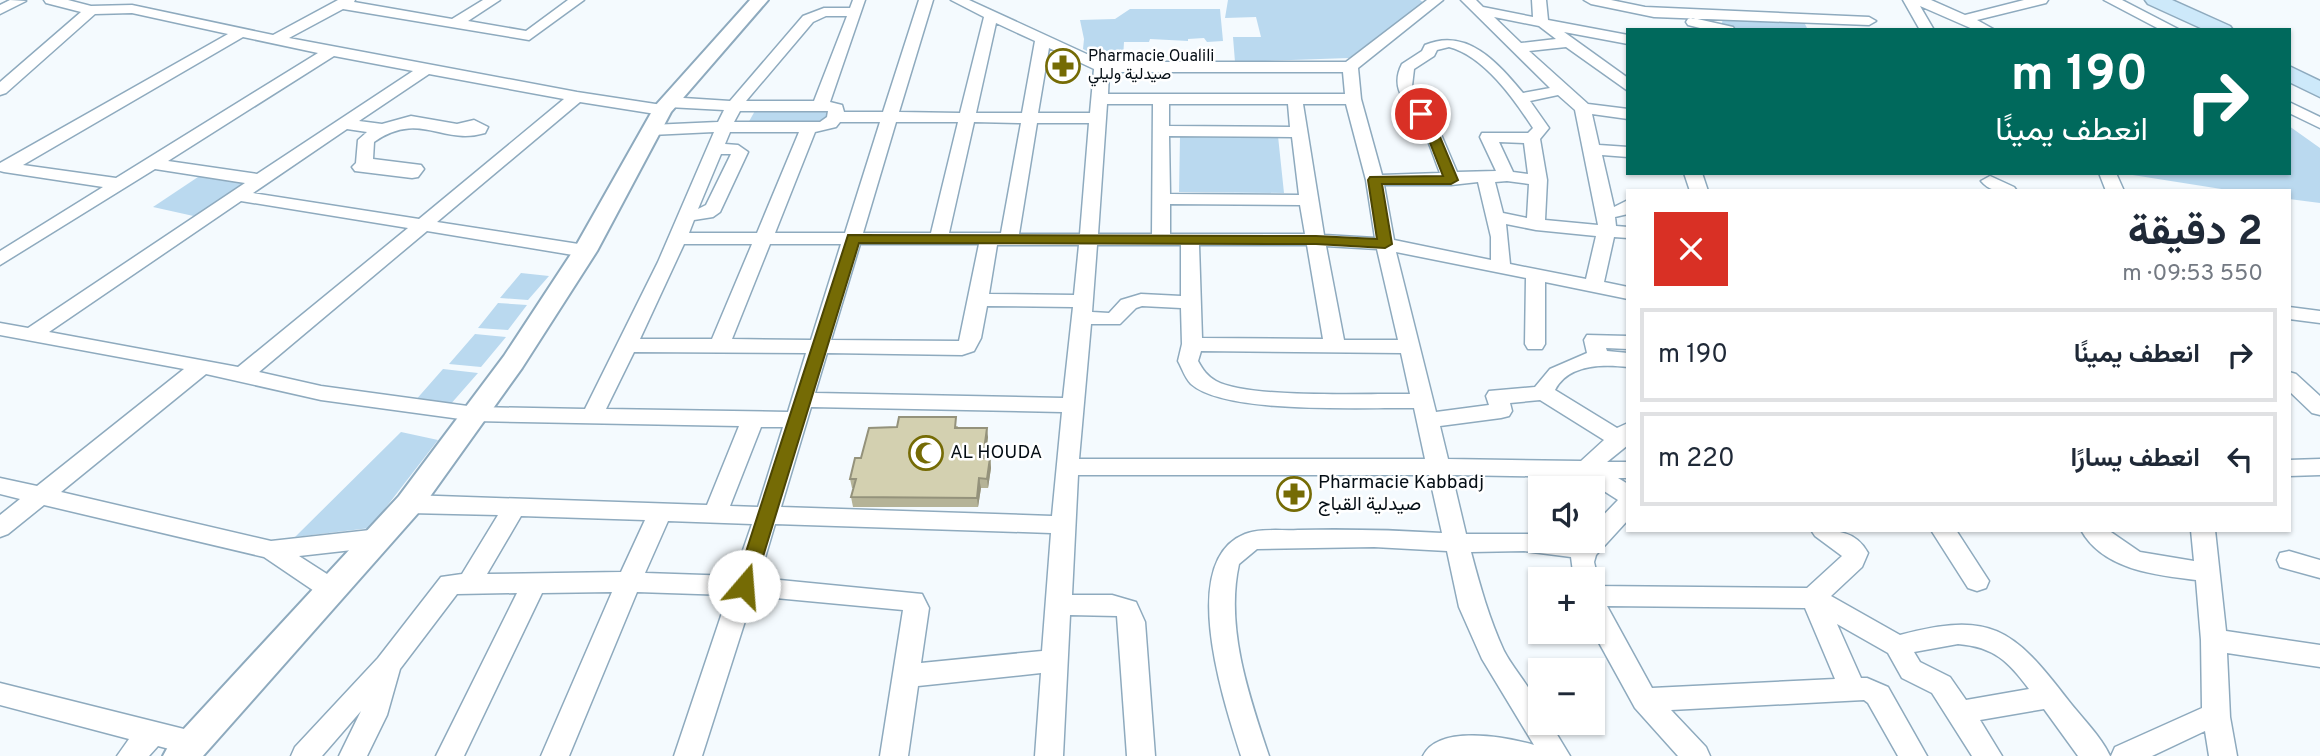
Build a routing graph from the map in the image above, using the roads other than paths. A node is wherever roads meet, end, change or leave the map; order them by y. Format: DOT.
graph roads {
  1 [pos="51,0"];
  2 [pos="411,0"];
  3 [pos="493,0"];
  4 [pos="577,0"];
  5 [pos="759,0"];
  6 [pos="926,0"];
  7 [pos="958,0"];
  8 [pos="1436,0"];
  9 [pos="1539,0"];
  10 [pos="1591,0"];
  11 [pos="1909,0"];
  12 [pos="1919,0"];
  13 [pos="2041,0"];
  14 [pos="2111,0"];
  15 [pos="2132,0"];
  16 [pos="2155,0"];
  17 [pos="19,1"];
  18 [pos="345,2"];
  19 [pos="1473,5"];
  20 [pos="858,6"];
  21 [pos="0,10"];
  22 [pos="91,10"];
  23 [pos="390,12"];
  24 [pos="991,16"];
  25 [pos="1964,19"];
  26 [pos="1869,20"];
  27 [pos="1541,21"];
  28 [pos="455,23"];
  29 [pos="1723,23"];
  30 [pos="1812,23"];
  31 [pos="1926,28"];
  32 [pos="1984,28"];
  33 [pos="2169,28"];
  34 [pos="2194,28"];
  35 [pos="2218,28"];
  36 [pos="242,32"];
  37 [pos="1043,39"];
  38 [pos="275,40"];
  39 [pos="1626,40"];
  40 [pos="1569,42"];
  41 [pos="1517,48"];
  42 [pos="332,50"];
  43 [pos="2291,60"];
  44 [pos="771,62"];
  45 [pos="1350,66"];
  46 [pos="428,67"];
  47 [pos="1102,67"];
  48 [pos="2320,71"];
  49 [pos="2291,74"];
  50 [pos="1626,85"];
  51 [pos="0,90"];
  52 [pos="1561,90"];
  53 [pos="2320,90"];
  54 [pos="2291,92"];
  55 [pos="577,97"];
  56 [pos="1353,99"];
  57 [pos="1519,99"];
  58 [pos="1161,100"];
  59 [pos="1294,100"];
  60 [pos="821,105"];
  61 [pos="734,106"];
  62 [pos="759,106"];
  63 [pos="2320,107"];
  64 [pos="1583,108"];
  65 [pos="2291,108"];
  66 [pos="1099,109"];
  67 [pos="660,114"];
  68 [pos="1626,114"];
  69 [pos="891,116"];
  70 [pos="835,117"];
  71 [pos="969,117"];
  72 [pos="1027,118"];
  73 [pos="2320,123"];
  74 [pos="344,124"];
  75 [pos="724,127"];
  76 [pos="809,127"];
  77 [pos="382,129"];
  78 [pos="458,130"];
  79 [pos="1162,131"];
  80 [pos="1298,132"];
  81 [pos="1532,138"];
  82 [pos="713,149"];
  83 [pos="1592,149"];
  84 [pos="1626,152"];
  85 [pos="364,163"];
  86 [pos="155,164"];
  87 [pos="4,167"];
  88 [pos="1507,176"];
  89 [pos="1485,177"];
  90 [pos="261,180"];
  91 [pos="1375,180"];
  92 [pos="1451,180"];
  93 [pos="1538,180"];
  94 [pos="1990,181"];
  95 [pos="119,184"];
  96 [pos="2004,189"];
  97 [pos="240,195"];
  98 [pos="1162,200"];
  99 [pos="1308,200"];
  100 [pos="1626,207"];
  101 [pos="686,215"];
  102 [pos="1493,216"];
  103 [pos="1606,220"];
  104 [pos="420,225"];
  105 [pos="1536,225"];
  106 [pos="1626,232"];
  107 [pos="678,238"];
  108 [pos="764,238"];
  109 [pos="853,238"];
  110 [pos="939,239"];
  111 [pos="999,239"];
  112 [pos="1089,240"];
  113 [pos="1316,240"];
  114 [pos="1161,241"];
  115 [pos="1190,242"];
  116 [pos="1385,244"];
  117 [pos="585,251"];
  118 [pos="0,259"];
  119 [pos="1501,265"];
  120 [pos="1536,274"];
  121 [pos="1594,286"];
  122 [pos="1626,293"];
  123 [pos="979,300"];
  124 [pos="1190,302"];
  125 [pos="1083,309"];
  126 [pos="2291,313"];
  127 [pos="2320,317"];
  128 [pos="3,333"];
  129 [pos="31,335"];
  130 [pos="1626,342"];
  131 [pos="1192,344"];
  132 [pos="1535,344"];
  133 [pos="626,345"];
  134 [pos="719,347"];
  135 [pos="1335,347"];
  136 [pos="1411,347"];
  137 [pos="818,348"];
  138 [pos="1598,357"];
  139 [pos="1626,360"];
  140 [pos="202,366"];
  141 [pos="243,374"];
  142 [pos="2292,384"];
  143 [pos="2320,386"];
  144 [pos="1544,392"];
  145 [pos="1074,405"];
  146 [pos="2320,408"];
  147 [pos="799,410"];
  148 [pos="1425,410"];
  149 [pos="475,414"];
  150 [pos="593,416"];
  151 [pos="753,419"];
  152 [pos="1624,434"];
  153 [pos="1067,467"];
  154 [pos="1440,467"];
  155 [pos="2320,467"];
  156 [pos="2291,468"];
  157 [pos="1587,470"];
  158 [pos="1626,470"];
  159 [pos="0,485"];
  160 [pos="1626,494"];
  161 [pos="41,495"];
  162 [pos="409,504"];
  163 [pos="1626,506"];
  164 [pos="514,508"];
  165 [pos="661,513"];
  166 [pos="715,515"];
  167 [pos="766,517"];
  168 [pos="1063,525"];
  169 [pos="0,528"];
  170 [pos="1605,529"];
  171 [pos="1826,532"];
  172 [pos="1943,532"];
  173 [pos="2095,532"];
  174 [pos="2203,532"];
  175 [pos="379,538"];
  176 [pos="1528,542"];
  177 [pos="1457,543"];
  178 [pos="271,550"];
  179 [pos="2289,560"];
  180 [pos="2320,569"];
  181 [pos="2207,572"];
  182 [pos="1977,581"];
  183 [pos="470,582"];
  184 [pos="535,582"];
  185 [pos="629,582"];
  186 [pos="744,586"];
  187 [pos="332,590"];
  188 [pos="1605,598"];
  189 [pos="1813,598"];
  190 [pos="1058,606"];
  191 [pos="1605,629"];
  192 [pos="2214,639"];
  193 [pos="1897,646"];
  194 [pos="2320,656"];
  195 [pos="1055,661"];
  196 [pos="387,666"];
  197 [pos="905,676"];
  198 [pos="1852,689"];
  199 [pos="0,694"];
  200 [pos="2050,697"];
  201 [pos="1645,700"];
  202 [pos="1960,712"];
  203 [pos="2216,717"];
  204 [pos="153,733"];
  205 [pos="186,750"];
  206 [pos="131,756"];
  207 [pos="305,756"];
  208 [pos="353,756"];
  209 [pos="450,756"];
  210 [pos="555,756"];
  211 [pos="688,756"];
  212 [pos="894,756"];
  213 [pos="1049,756"];
  214 [pos="1141,756"];
  215 [pos="1255,756"];
  216 [pos="1437,756"];
  217 [pos="1530,756"];
  218 [pos="1556,756"];
  219 [pos="1696,756"];
  220 [pos="1913,756"];
  221 [pos="1987,756"];
  222 [pos="2096,756"];
  223 [pos="2124,756"];
  224 [pos="2223,756"];
  1 -- 22 [label="street"];
  2 -- 23 [label="street"];
  3 -- 28 [label="street"];
  4 -- 28 [label="street"];
  5 -- 67 [label="street"];
  6 -- 69 [label="street"];
  7 -- 24 [label="street"];
  8 -- 45 [label="street"];
  9 -- 27 [label="street"];
  10 -- 29 [label="street"];
  11 -- 31 [label="street"];
  12 -- 25 [label="street"];
  13 -- 25 [label="street"];
  14 -- 33 [label="street"];
  15 -- 34 [label="main road"];
  16 -- 35 [label="main road"];
  17 -- 21 [label="street"];
  18 -- 23 [label="street"];
  18 -- 38 [label="street"];
  19 -- 27 [label="street"];
  19 -- 41 [label="street"];
  20 -- 44 [label="street"];
  20 -- 60 [label="street"];
  22 -- 36 [label="street"];
  22 -- 51 [label="street"];
  23 -- 28 [label="street"];
  24 -- 37 [label="street"];
  24 -- 71 [label="street"];
  25 -- 32 [label="street"];
  26 -- 30 [label="street"];
  27 -- 39 [label="street"];
  27 -- 40 [label="street"];
  29 -- 30 [label="street"];
  36 -- 38 [label="street"];
  36 -- 87 [label="street"];
  37 -- 47 [label="street"];
  37 -- 72 [label="street"];
  38 -- 42 [label="street"];
  40 -- 41 [label="street"];
  40 -- 50 [label="street"];
  41 -- 52 [label="street"];
  42 -- 46 [label="street"];
  42 -- 86 [label="street"];
  43 -- 48 [label="main road"];
  44 -- 61 [label="street"];
  44 -- 62 [label="street"];
  45 -- 47 [label="street"];
  45 -- 56 [label="street"];
  46 -- 55 [label="street"];
  46 -- 74 [label="street"];
  47 -- 66 [label="street"];
  49 -- 53 [label="main road"];
  52 -- 57 [label="street"];
  52 -- 64 [label="street"];
  54 -- 63 [label="street"];
  55 -- 67 [label="street"];
  55 -- 104 [label="street"];
  56 -- 59 [label="street"];
  56 -- 91 [label="street"];
  57 -- 81 [label="street"];
  57 -- 92 [label="street"];
  58 -- 59 [label="street"];
  58 -- 66 [label="street"];
  58 -- 79 [label="street"];
  59 -- 80 [label="street"];
  60 -- 62 [label="street"];
  60 -- 70 [label="street"];
  61 -- 62 [label="street"];
  61 -- 67 [label="street"];
  61 -- 75 [label="street"];
  64 -- 68 [label="street"];
  64 -- 83 [label="street"];
  65 -- 73 [label="street"];
  66 -- 72 [label="street"];
  66 -- 112 [label="street"];
  67 -- 75 [label="street"];
  67 -- 117 [label="street"];
  69 -- 70 [label="street"];
  69 -- 71 [label="street"];
  69 -- 109 [label="street"];
  70 -- 76 [label="street"];
  71 -- 72 [label="street"];
  71 -- 110 [label="street"];
  72 -- 111 [label="street"];
  74 -- 77 [label="street"];
  74 -- 90 [label="street"];
  75 -- 76 [label="street"];
  75 -- 82 [label="street"];
  76 -- 108 [label="street"];
  77 -- 78 [label="street"];
  77 -- 85 [label="street"];
  79 -- 80 [label="street"];
  79 -- 98 [label="street"];
  80 -- 99 [label="street"];
  81 -- 88 [label="street"];
  81 -- 93 [label="street"];
  82 -- 101 [label="street"];
  82 -- 101 [label="street"];
  83 -- 84 [label="street"];
  83 -- 103 [label="street"];
  86 -- 90 [label="street"];
  86 -- 95 [label="street"];
  87 -- 95 [label="street"];
  88 -- 89 [label="street"];
  88 -- 93 [label="street"];
  89 -- 92 [label="street"];
  89 -- 102 [label="street"];
  90 -- 97 [label="street"];
  91 -- 92 [label="street"];
  91 -- 116 [label="street"];
  93 -- 105 [label="street"];
  94 -- 96 [label="street"];
  95 -- 118 [label="street"];
  97 -- 104 [label="street"];
  97 -- 129 [label="street"];
  98 -- 99 [label="street"];
  98 -- 114 [label="street"];
  99 -- 113 [label="street"];
  100 -- 103 [label="street"];
  101 -- 107 [label="street"];
  102 -- 105 [label="street"];
  102 -- 119 [label="street"];
  103 -- 105 [label="street"];
  103 -- 106 [label="street"];
  103 -- 121 [label="street"];
  104 -- 117 [label="street"];
  104 -- 141 [label="street"];
  107 -- 108 [label="street"];
  107 -- 133 [label="street"];
  108 -- 109 [label="street"];
  108 -- 134 [label="street"];
  109 -- 110 [label="street"];
  109 -- 137 [label="street"];
  110 -- 111 [label="street"];
  111 -- 112 [label="street"];
  111 -- 123 [label="street"];
  112 -- 114 [label="street"];
  112 -- 125 [label="street"];
  113 -- 115 [label="street"];
  113 -- 116 [label="street"];
  113 -- 135 [label="street"];
  114 -- 115 [label="street"];
  115 -- 124 [label="street"];
  116 -- 119 [label="street"];
  116 -- 136 [label="street"];
  117 -- 149 [label="street"];
  119 -- 120 [label="street"];
  120 -- 121 [label="street"];
  120 -- 132 [label="street"];
  121 -- 122 [label="street"];
  123 -- 125 [label="street"];
  123 -- 137 [label="street"];
  124 -- 125 [label="street"];
  124 -- 131 [label="street"];
  125 -- 145 [label="street"];
  126 -- 127 [label="street"];
  128 -- 129 [label="street"];
  129 -- 140 [label="street"];
  130 -- 138 [label="street"];
  131 -- 135 [label="street"];
  131 -- 148 [label="street"];
  133 -- 134 [label="street"];
  133 -- 150 [label="street"];
  134 -- 137 [label="street"];
  135 -- 136 [label="street"];
  136 -- 148 [label="street"];
  137 -- 147 [label="street"];
  138 -- 139 [label="street"];
  138 -- 144 [label="street"];
  140 -- 141 [label="street"];
  140 -- 161 [label="street"];
  141 -- 149 [label="street"];
  142 -- 143 [label="street"];
  142 -- 146 [label="street"];
  144 -- 148 [label="street"];
  144 -- 152 [label="street"];
  145 -- 147 [label="street"];
  145 -- 153 [label="street"];
  147 -- 151 [label="street"];
  147 -- 167 [label="street"];
  148 -- 154 [label="street"];
  149 -- 150 [label="street"];
  149 -- 162 [label="street"];
  150 -- 151 [label="street"];
  151 -- 166 [label="street"];
  152 -- 157 [label="street"];
  153 -- 154 [label="street"];
  153 -- 168 [label="street"];
  154 -- 157 [label="street"];
  154 -- 177 [label="street"];
  155 -- 156 [label="street"];
  157 -- 158 [label="street"];
  157 -- 160 [label="street"];
  159 -- 161 [label="street"];
  161 -- 169 [label="street"];
  161 -- 178 [label="street"];
  162 -- 164 [label="street"];
  162 -- 175 [label="street"];
  163 -- 170 [label="street"];
  164 -- 165 [label="street"];
  164 -- 183 [label="street"];
  165 -- 166 [label="street"];
  165 -- 185 [label="street"];
  166 -- 167 [label="street"];
  167 -- 168 [label="street"];
  167 -- 186 [label="street"];
  168 -- 190 [label="street"];
  171 -- 189 [label="street"];
  172 -- 182 [label="street"];
  173 -- 181 [label="street"];
  174 -- 181 [label="street"];
  175 -- 178 [label="street"];
  175 -- 187 [label="street"];
  176 -- 177 [label="street"];
  177 -- 215 [label="street"];
  177 -- 218 [label="street"];
  178 -- 187 [label="street"];
  179 -- 180 [label="street"];
  181 -- 192 [label="street"];
  183 -- 184 [label="street"];
  183 -- 196 [label="street"];
  184 -- 185 [label="street"];
  184 -- 209 [label="street"];
  185 -- 186 [label="street"];
  185 -- 210 [label="street"];
  186 -- 197 [label="street"];
  186 -- 211 [label="street"];
  187 -- 205 [label="street"];
  188 -- 189 [label="street"];
  189 -- 193 [label="street"];
  189 -- 198 [label="street"];
  190 -- 195 [label="street"];
  190 -- 214 [label="street"];
  191 -- 201 [label="street"];
  192 -- 194 [label="street"];
  192 -- 203 [label="street"];
  193 -- 200 [label="street"];
  193 -- 202 [label="street"];
  195 -- 197 [label="street"];
  195 -- 213 [label="street"];
  196 -- 207 [label="street"];
  196 -- 208 [label="street"];
  197 -- 212 [label="street"];
  198 -- 201 [label="street"];
  198 -- 220 [label="street"];
  199 -- 204 [label="street"];
  200 -- 202 [label="street"];
  200 -- 222 [label="street"];
  201 -- 219 [label="street"];
  202 -- 221 [label="street"];
  203 -- 223 [label="street"];
  203 -- 224 [label="street"];
  204 -- 205 [label="street"];
  204 -- 206 [label="street"];
  216 -- 217 [label="street"];
}
